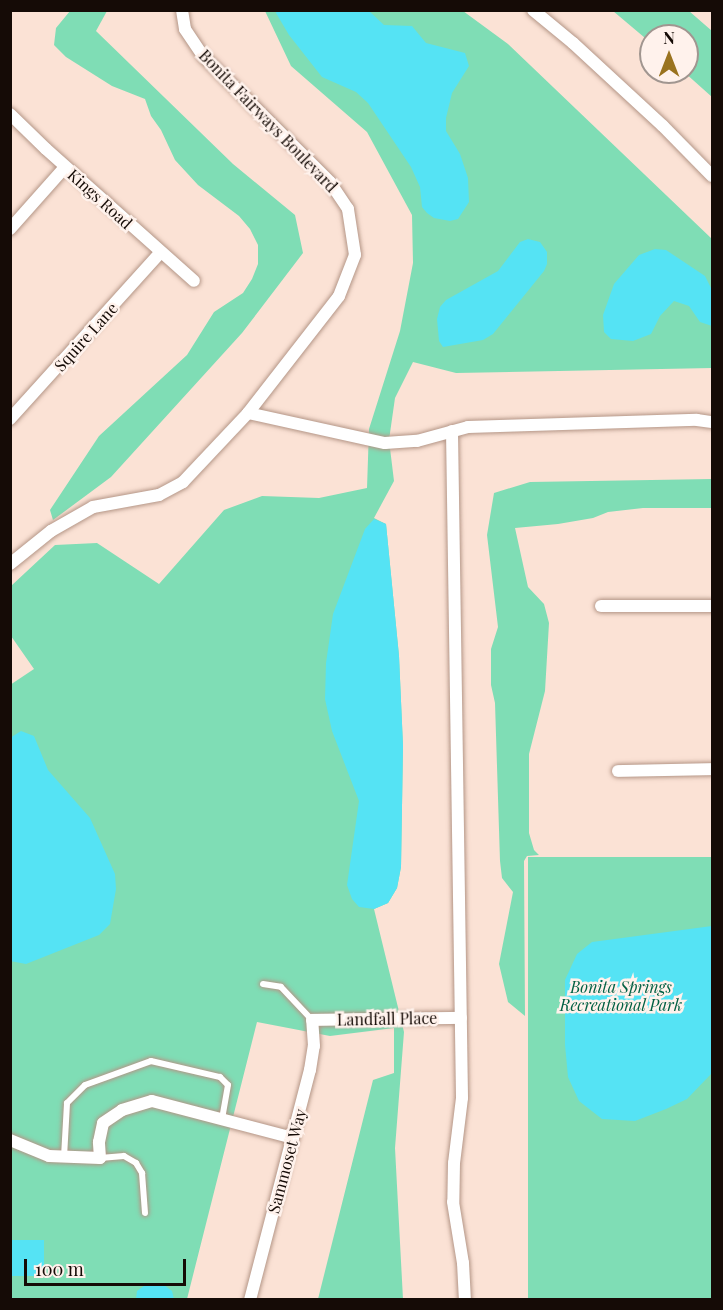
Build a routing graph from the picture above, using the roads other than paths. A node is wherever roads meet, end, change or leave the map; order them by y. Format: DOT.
graph roads {
  1 [pos="182,10"];
  2 [pos="533,10"];
  3 [pos="10,114"];
  4 [pos="65,167"];
  5 [pos="712,177"];
  6 [pos="10,229"];
  7 [pos="160,253"];
  8 [pos="194,281"];
  9 [pos="248,414"];
  10 [pos="10,420"];
  11 [pos="712,422"];
  12 [pos="452,431"];
  13 [pos="10,564"];
  14 [pos="601,606"];
  15 [pos="712,606"];
  16 [pos="712,769"];
  17 [pos="618,771"];
  18 [pos="263,984"];
  19 [pos="461,1018"];
  20 [pos="312,1020"];
  21 [pos="222,1119"];
  22 [pos="293,1138"];
  23 [pos="10,1140"];
  24 [pos="64,1158"];
  25 [pos="100,1158"];
  26 [pos="145,1213"];
  27 [pos="250,1299"];
  28 [pos="465,1299"];
  1 -- 9 [label="street, Bonita Fairways Boulevard"];
  2 -- 5 [label="street"];
  3 -- 4 [label="street, Kings Road"];
  4 -- 6 [label="street"];
  4 -- 7 [label="street, Kings Road"];
  7 -- 8 [label="street, Kings Road"];
  7 -- 10 [label="street, Squire Lane"];
  9 -- 12 [label="street"];
  9 -- 13 [label="street, Bonita Fairways Boulevard"];
  11 -- 12 [label="street"];
  12 -- 19 [label="street"];
  14 -- 15 [label="street"];
  16 -- 17 [label="street"];
  18 -- 20 [label="lane"];
  19 -- 20 [label="street, Landfall Place"];
  19 -- 28 [label="street"];
  20 -- 22 [label="street, Sammoset Way"];
  21 -- 22 [label="street"];
  21 -- 24 [label="lane"];
  21 -- 25 [label="street"];
  22 -- 27 [label="street, Sammoset Way"];
  23 -- 24 [label="street"];
  24 -- 25 [label="street"];
  25 -- 26 [label="lane"];
}
